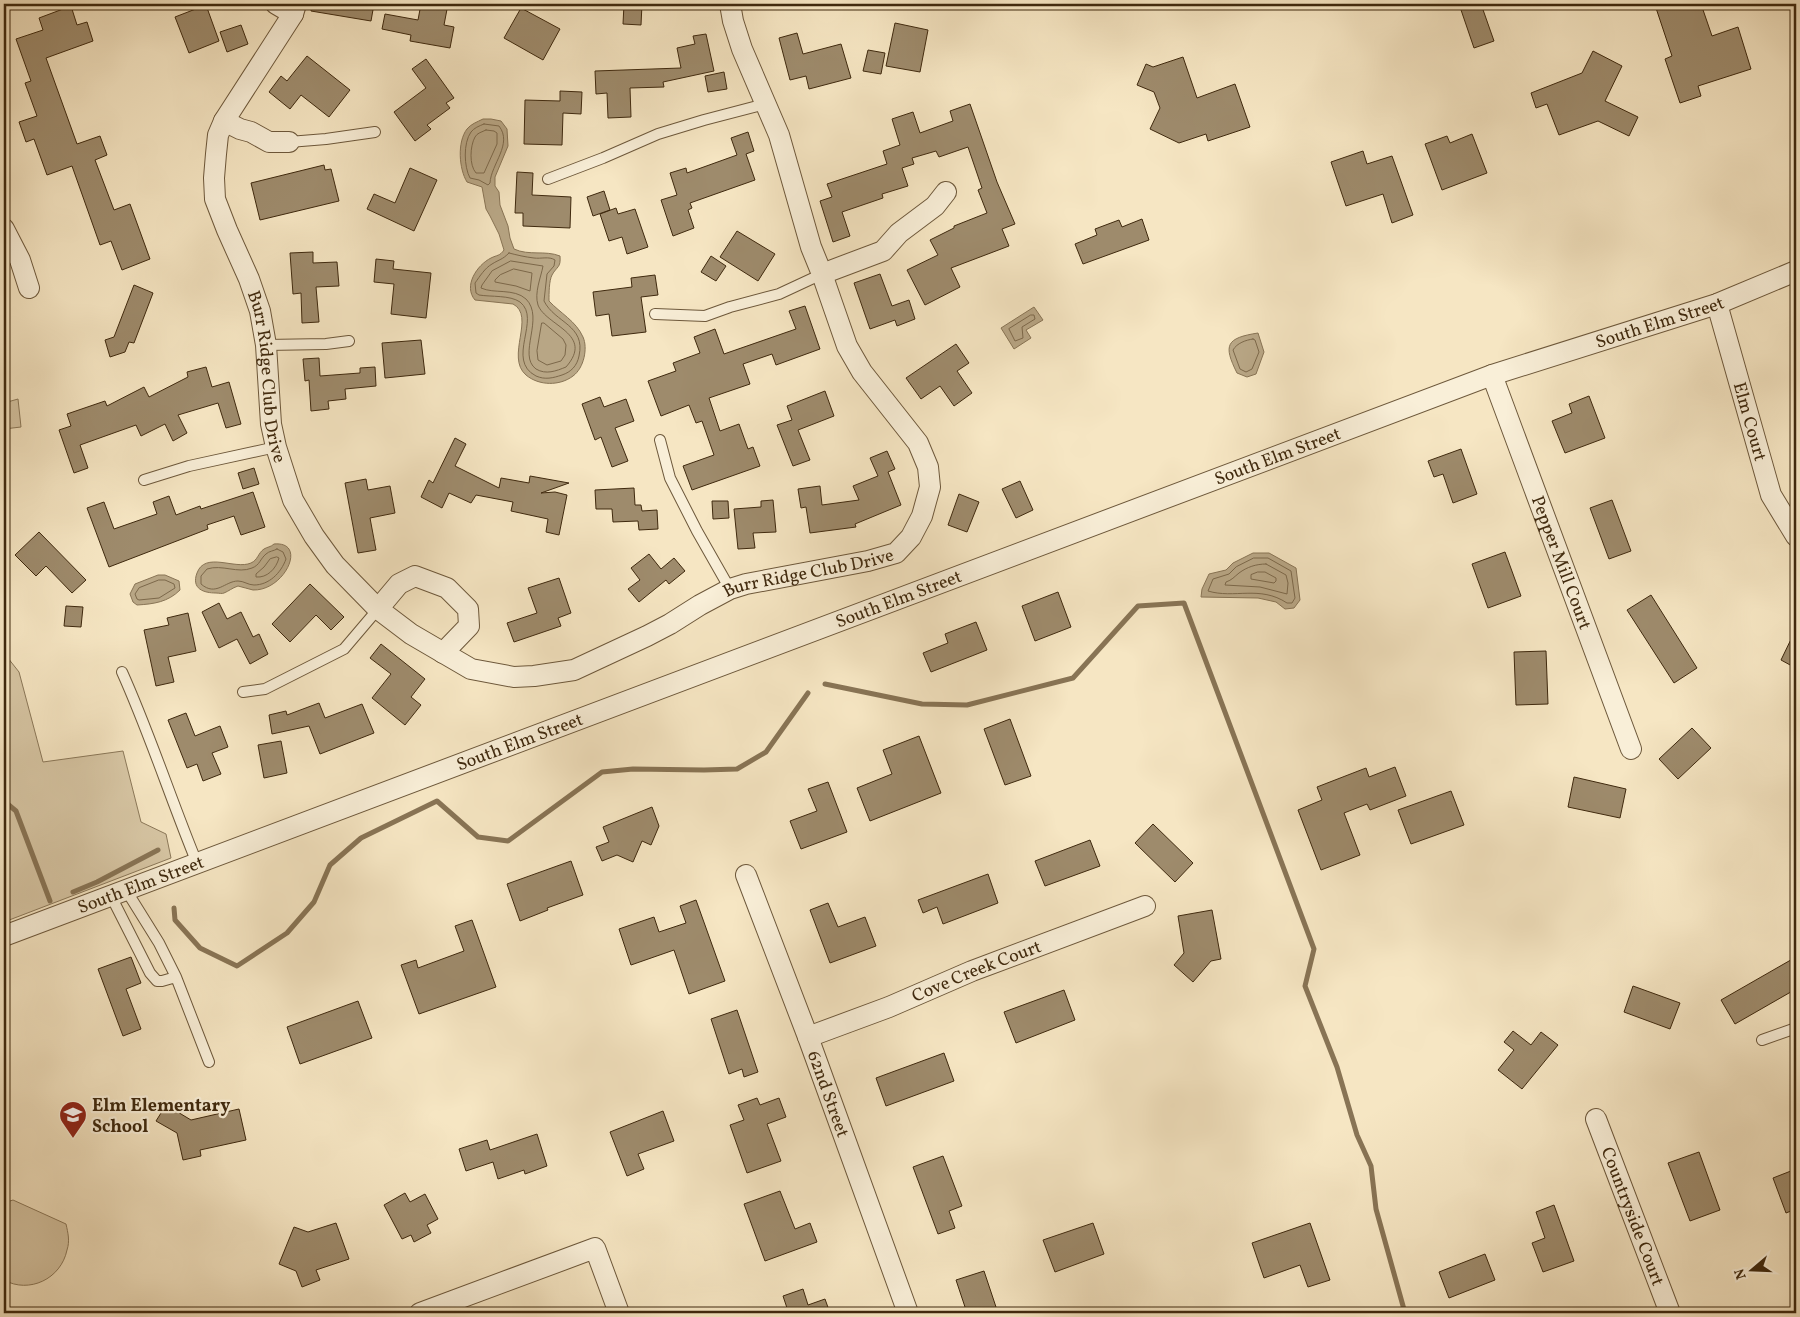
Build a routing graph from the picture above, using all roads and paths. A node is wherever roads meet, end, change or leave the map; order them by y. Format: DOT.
graph roads {
  1 [pos="730,4"];
  2 [pos="288,7"];
  3 [pos="764,104"];
  4 [pos="224,121"];
  5 [pos="375,132"];
  6 [pos="289,142"];
  7 [pos="548,178"];
  8 [pos="946,192"];
  9 [pos="4,229"];
  10 [pos="1796,271"];
  11 [pos="822,274"];
  12 [pos="29,288"];
  13 [pos="1717,304"];
  14 [pos="655,314"];
  15 [pos="349,341"];
  16 [pos="266,345"];
  17 [pos="1492,376"];
  18 [pos="660,440"];
  19 [pos="276,447"];
  20 [pos="144,480"];
  21 [pos="1796,536"];
  22 [pos="730,590"];
  23 [pos="378,609"];
  24 [pos="443,653"];
  25 [pos="122,672"];
  26 [pos="243,692"];
  27 [pos="1631,748"];
  28 [pos="197,863"];
  29 [pos="746,875"];
  30 [pos="118,893"];
  31 [pos="1145,906"];
  32 [pos="4,936"];
  33 [pos="176,976"];
  34 [pos="1796,1028"];
  35 [pos="808,1037"];
  36 [pos="1762,1040"];
  37 [pos="209,1062"];
  38 [pos="1596,1119"];
  39 [pos="420,1313"];
  40 [pos="619,1313"];
  41 [pos="908,1313"];
  42 [pos="1670,1313"];
  1 -- 3 [label="street, Burr Ridge Club Drive"];
  2 -- 4 [label="street, Burr Ridge Club Drive"];
  3 -- 7 [label="lane"];
  3 -- 11 [label="street, Burr Ridge Club Drive"];
  4 -- 6 [label="street"];
  4 -- 16 [label="street, Burr Ridge Club Drive"];
  5 -- 6 [label="lane"];
  8 -- 11 [label="street"];
  9 -- 12 [label="street"];
  10 -- 13 [label="street, South Elm Street"];
  11 -- 14 [label="lane"];
  11 -- 22 [label="street, Burr Ridge Club Drive"];
  13 -- 17 [label="street, South Elm Street"];
  13 -- 21 [label="street, Elm Court"];
  15 -- 16 [label="lane"];
  16 -- 19 [label="street, Burr Ridge Club Drive"];
  17 -- 27 [label="street, Pepper Mill Court"];
  17 -- 28 [label="street, South Elm Street"];
  18 -- 22 [label="lane"];
  19 -- 20 [label="lane"];
  19 -- 23 [label="street, Burr Ridge Club Drive"];
  22 -- 24 [label="street, Burr Ridge Club Drive"];
  23 -- 24 [label="street, Burr Ridge Club Drive"];
  23 -- 24 [label="street"];
  23 -- 26 [label="lane"];
  25 -- 28 [label="lane"];
  28 -- 30 [label="street, South Elm Street"];
  29 -- 35 [label="street, 62nd Street"];
  30 -- 32 [label="street, South Elm Street"];
  30 -- 33 [label="lane"];
  30 -- 33 [label="lane"];
  31 -- 35 [label="street, Cove Creek Court"];
  33 -- 37 [label="lane"];
  34 -- 36 [label="lane"];
  35 -- 41 [label="street, 62nd Street"];
  38 -- 42 [label="street, Countryside Court"];
  39 -- 40 [label="street"];
}
